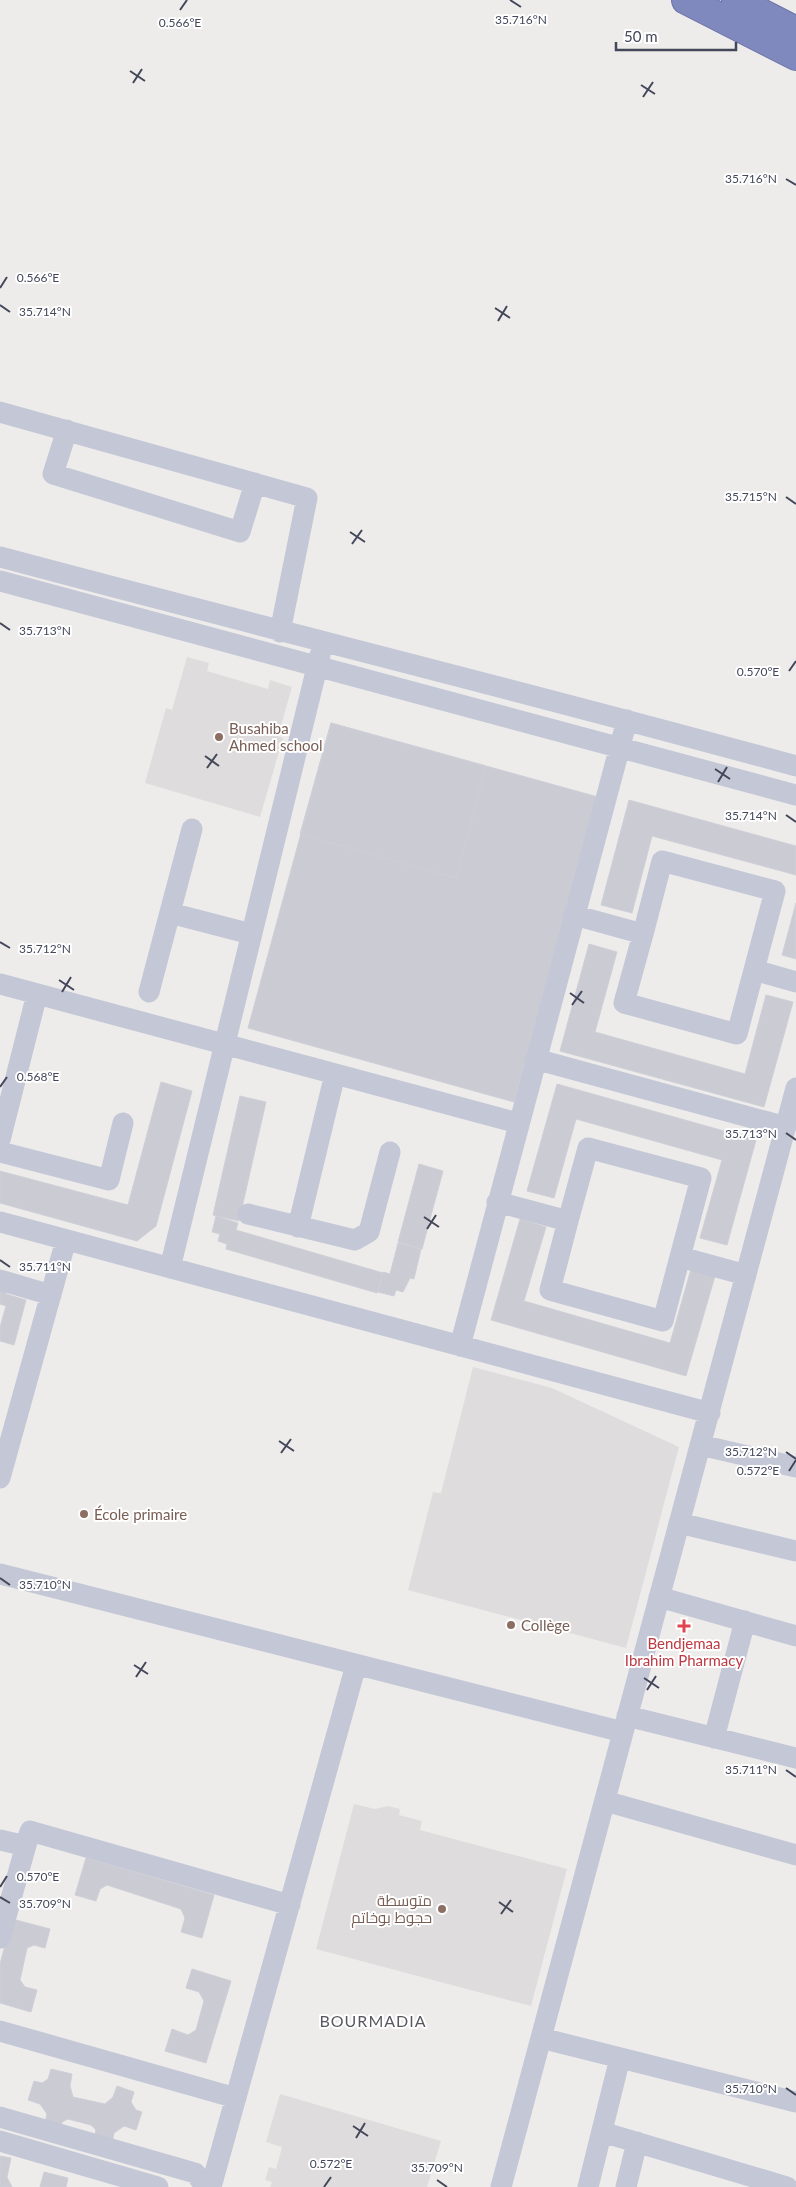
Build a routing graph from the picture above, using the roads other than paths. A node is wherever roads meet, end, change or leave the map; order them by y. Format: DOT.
graph roads {
  1 [pos="686,0"];
  2 [pos="736,0"];
  3 [pos="796,31"];
  4 [pos="796,56"];
  5 [pos="0,412"];
  6 [pos="67,430"];
  7 [pos="255,483"];
  8 [pos="0,557"];
  9 [pos="0,581"];
  10 [pos="280,632"];
  11 [pos="323,643"];
  12 [pos="317,668"];
  13 [pos="626,720"];
  14 [pos="619,748"];
  15 [pos="796,766"];
  16 [pos="796,795"];
  17 [pos="192,829"];
  18 [pos="170,913"];
  19 [pos="574,915"];
  20 [pos="251,934"];
  21 [pos="643,934"];
  22 [pos="754,970"];
  23 [pos="796,982"];
  24 [pos="0,984"];
  25 [pos="149,992"];
  26 [pos="37,994"];
  27 [pos="224,1044"];
  28 [pos="536,1059"];
  29 [pos="335,1074"];
  30 [pos="796,1088"];
  31 [pos="124,1123"];
  32 [pos="518,1123"];
  33 [pos="786,1127"];
  34 [pos="0,1140"];
  35 [pos="788,1151"];
  36 [pos="0,1152"];
  37 [pos="390,1152"];
  38 [pos="497,1202"];
  39 [pos="248,1214"];
  40 [pos="568,1221"];
  41 [pos="0,1222"];
  42 [pos="298,1227"];
  43 [pos="66,1240"];
  44 [pos="680,1257"];
  45 [pos="170,1268"];
  46 [pos="746,1275"];
  47 [pos="0,1280"];
  48 [pos="51,1295"];
  49 [pos="460,1346"];
  50 [pos="710,1413"];
  51 [pos="700,1445"];
  52 [pos="796,1467"];
  53 [pos="0,1478"];
  54 [pos="679,1522"];
  55 [pos="796,1551"];
  56 [pos="0,1574"];
  57 [pos="659,1597"];
  58 [pos="745,1622"];
  59 [pos="796,1636"];
  60 [pos="356,1665"];
  61 [pos="625,1724"];
  62 [pos="714,1738"];
  63 [pos="795,1753"];
  64 [pos="604,1801"];
  65 [pos="0,1840"];
  66 [pos="26,1846"];
  67 [pos="796,1854"];
  68 [pos="290,1905"];
  69 [pos="2,1926"];
  70 [pos="0,2031"];
  71 [pos="541,2038"];
  72 [pos="620,2058"];
  73 [pos="236,2098"];
  74 [pos="796,2102"];
  75 [pos="0,2117"];
  76 [pos="602,2132"];
  77 [pos="0,2141"];
  78 [pos="636,2142"];
  79 [pos="158,2187"];
  80 [pos="206,2187"];
  81 [pos="211,2187"];
  82 [pos="501,2187"];
  83 [pos="588,2187"];
  84 [pos="626,2187"];
  85 [pos="787,2187"];
  1 -- 4 [label="highway"];
  2 -- 3 [label="highway"];
  5 -- 6 [label="street"];
  6 -- 7 [label="street"];
  6 -- 7 [label="street"];
  7 -- 10 [label="street"];
  8 -- 10 [label="street"];
  9 -- 12 [label="street"];
  10 -- 11 [label="street"];
  11 -- 12 [label="street"];
  11 -- 13 [label="street"];
  12 -- 14 [label="street"];
  12 -- 20 [label="street"];
  13 -- 14 [label="street"];
  13 -- 15 [label="street"];
  14 -- 16 [label="street"];
  14 -- 19 [label="street"];
  17 -- 18 [label="street"];
  18 -- 20 [label="street"];
  18 -- 25 [label="street"];
  19 -- 21 [label="street"];
  19 -- 28 [label="street"];
  20 -- 27 [label="street"];
  21 -- 22 [label="street"];
  21 -- 22 [label="street"];
  22 -- 23 [label="street"];
  24 -- 26 [label="street"];
  26 -- 27 [label="street"];
  26 -- 34 [label="street"];
  27 -- 29 [label="street"];
  27 -- 45 [label="street"];
  28 -- 32 [label="street"];
  28 -- 33 [label="street"];
  29 -- 32 [label="street"];
  29 -- 42 [label="street"];
  30 -- 33 [label="street"];
  31 -- 36 [label="street"];
  32 -- 38 [label="street"];
  33 -- 35 [label="street"];
  35 -- 46 [label="street"];
  37 -- 42 [label="street"];
  38 -- 40 [label="street"];
  38 -- 49 [label="street"];
  39 -- 42 [label="street"];
  40 -- 44 [label="street"];
  40 -- 44 [label="street"];
  41 -- 43 [label="street"];
  43 -- 45 [label="street"];
  43 -- 48 [label="street"];
  44 -- 46 [label="street"];
  45 -- 49 [label="street"];
  46 -- 50 [label="street"];
  47 -- 48 [label="street"];
  48 -- 53 [label="street"];
  49 -- 50 [label="street"];
  50 -- 51 [label="street"];
  51 -- 52 [label="street"];
  51 -- 54 [label="street"];
  54 -- 55 [label="street"];
  54 -- 57 [label="street"];
  56 -- 60 [label="street"];
  57 -- 58 [label="street"];
  57 -- 61 [label="street"];
  58 -- 59 [label="street"];
  58 -- 62 [label="street"];
  60 -- 61 [label="street"];
  60 -- 68 [label="street"];
  61 -- 62 [label="street"];
  61 -- 64 [label="street"];
  62 -- 63 [label="street"];
  64 -- 67 [label="street"];
  64 -- 71 [label="street"];
  65 -- 66 [label="street"];
  66 -- 68 [label="street"];
  66 -- 69 [label="street"];
  68 -- 73 [label="street"];
  70 -- 73 [label="street"];
  71 -- 72 [label="street"];
  71 -- 82 [label="street"];
  72 -- 74 [label="street"];
  72 -- 76 [label="street"];
  73 -- 81 [label="street"];
  75 -- 80 [label="street"];
  76 -- 78 [label="street"];
  76 -- 83 [label="street"];
  77 -- 79 [label="street"];
  78 -- 84 [label="street"];
  78 -- 85 [label="street"];
}
